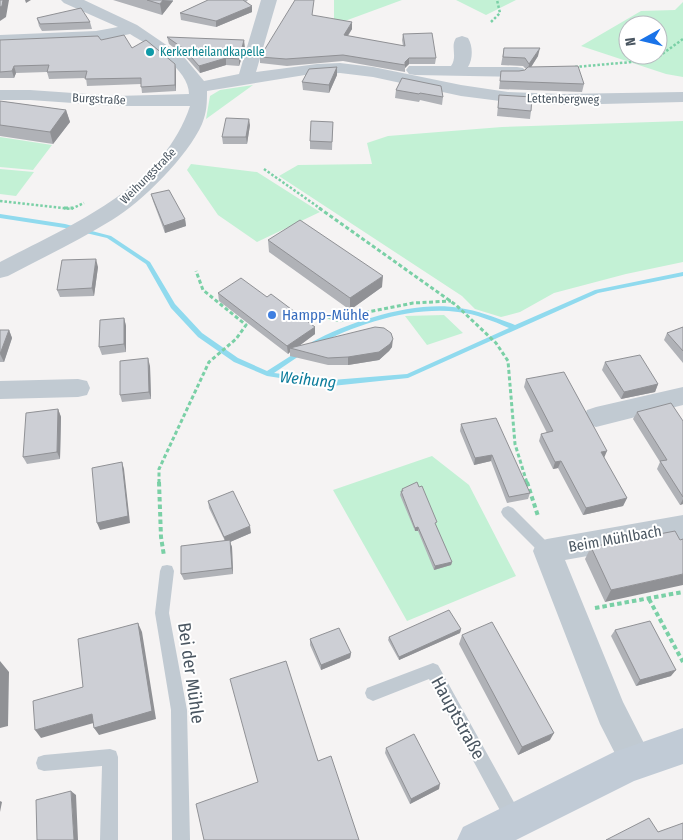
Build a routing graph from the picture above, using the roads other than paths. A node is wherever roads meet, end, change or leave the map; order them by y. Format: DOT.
graph roads {
  1 [pos="69,0"];
  2 [pos="269,0"];
  3 [pos="133,29"];
  4 [pos="0,40"];
  5 [pos="462,41"];
  6 [pos="457,71"];
  7 [pos="517,72"];
  8 [pos="386,74"];
  9 [pos="246,78"];
  10 [pos="198,93"];
  11 [pos="0,95"];
  12 [pos="683,97"];
  13 [pos="0,271"];
  14 [pos="78,388"];
  15 [pos="0,390"];
  16 [pos="683,396"];
  17 [pos="596,417"];
  18 [pos="508,512"];
  19 [pos="683,527"];
  20 [pos="548,551"];
  21 [pos="167,571"];
  22 [pos="373,693"];
  23 [pos="683,746"];
  24 [pos="637,762"];
  25 [pos="44,763"];
  26 [pos="515,820"];
  27 [pos="109,840"];
  28 [pos="181,840"];
  29 [pos="476,840"];
  1 -- 3 [label="street"];
  2 -- 9 [label="street"];
  3 -- 4 [label="street"];
  3 -- 10 [label="street"];
  5 -- 6 [label="street"];
  6 -- 7 [label="street, Lettenbergweg"];
  6 -- 8 [label="street, Lettenbergweg"];
  8 -- 9 [label="street, Lettenbergweg"];
  8 -- 12 [label="street, Lettenbergweg"];
  9 -- 10 [label="street"];
  10 -- 11 [label="street, Burgstraße"];
  10 -- 13 [label="street, Weihungstraße"];
  14 -- 15 [label="street"];
  16 -- 17 [label="street"];
  18 -- 20 [label="lane"];
  19 -- 20 [label="street, Beim Mühlbach"];
  20 -- 24 [label="street"];
  21 -- 28 [label="lane, Bei der Mühle"];
  22 -- 26 [label="lane, Hauptstraße"];
  23 -- 24 [label="main road"];
  24 -- 26 [label="main road"];
  25 -- 27 [label="lane"];
  26 -- 29 [label="main road"];
}
